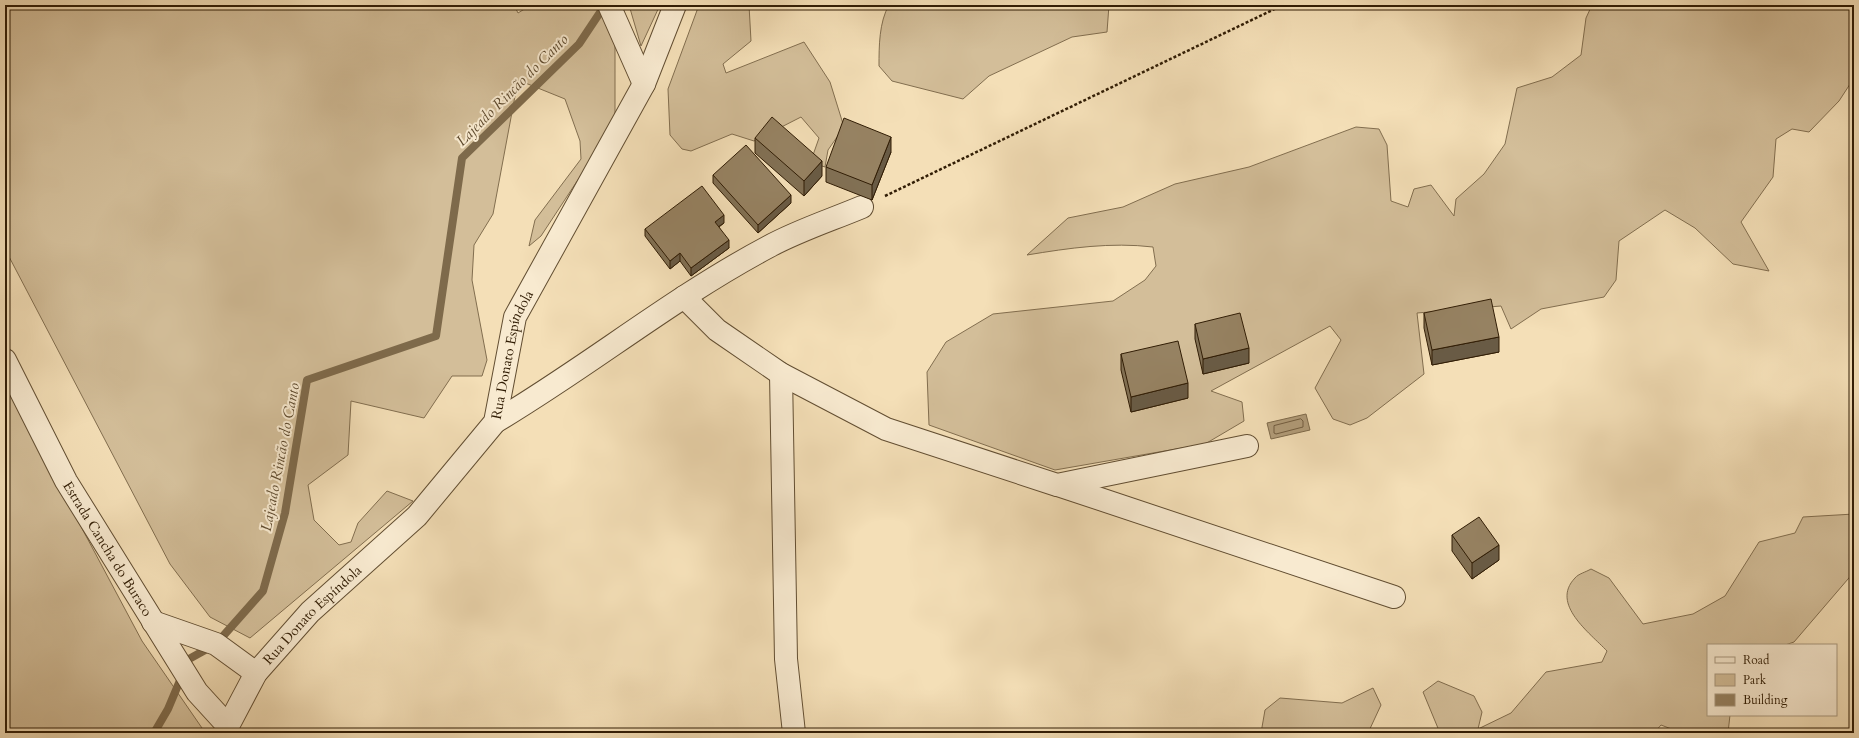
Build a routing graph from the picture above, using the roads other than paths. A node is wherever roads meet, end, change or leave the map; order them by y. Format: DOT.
graph roads {
  1 [pos="609,5"];
  2 [pos="675,5"];
  3 [pos="644,84"];
  4 [pos="862,207"];
  5 [pos="684,297"];
  6 [pos="5,360"];
  7 [pos="781,374"];
  8 [pos="495,422"];
  9 [pos="1246,446"];
  10 [pos="1057,485"];
  11 [pos="1394,598"];
  12 [pos="153,622"];
  13 [pos="256,673"];
  14 [pos="228,730"];
  15 [pos="794,733"];
  1 -- 3 [label="street"];
  2 -- 3 [label="street, Rua Donato Espíndola"];
  3 -- 8 [label="street, Rua Donato Espíndola"];
  4 -- 5 [label="street"];
  5 -- 7 [label="street"];
  5 -- 8 [label="street"];
  6 -- 12 [label="street, Estrada Cancha do Buraco"];
  7 -- 10 [label="street"];
  7 -- 15 [label="street"];
  8 -- 13 [label="street, Rua Donato Espíndola"];
  9 -- 10 [label="street"];
  10 -- 11 [label="street"];
  12 -- 13 [label="street"];
  12 -- 14 [label="street, Estrada Cancha do Buraco"];
  13 -- 14 [label="street, Rua Donato Espíndola"];
}
